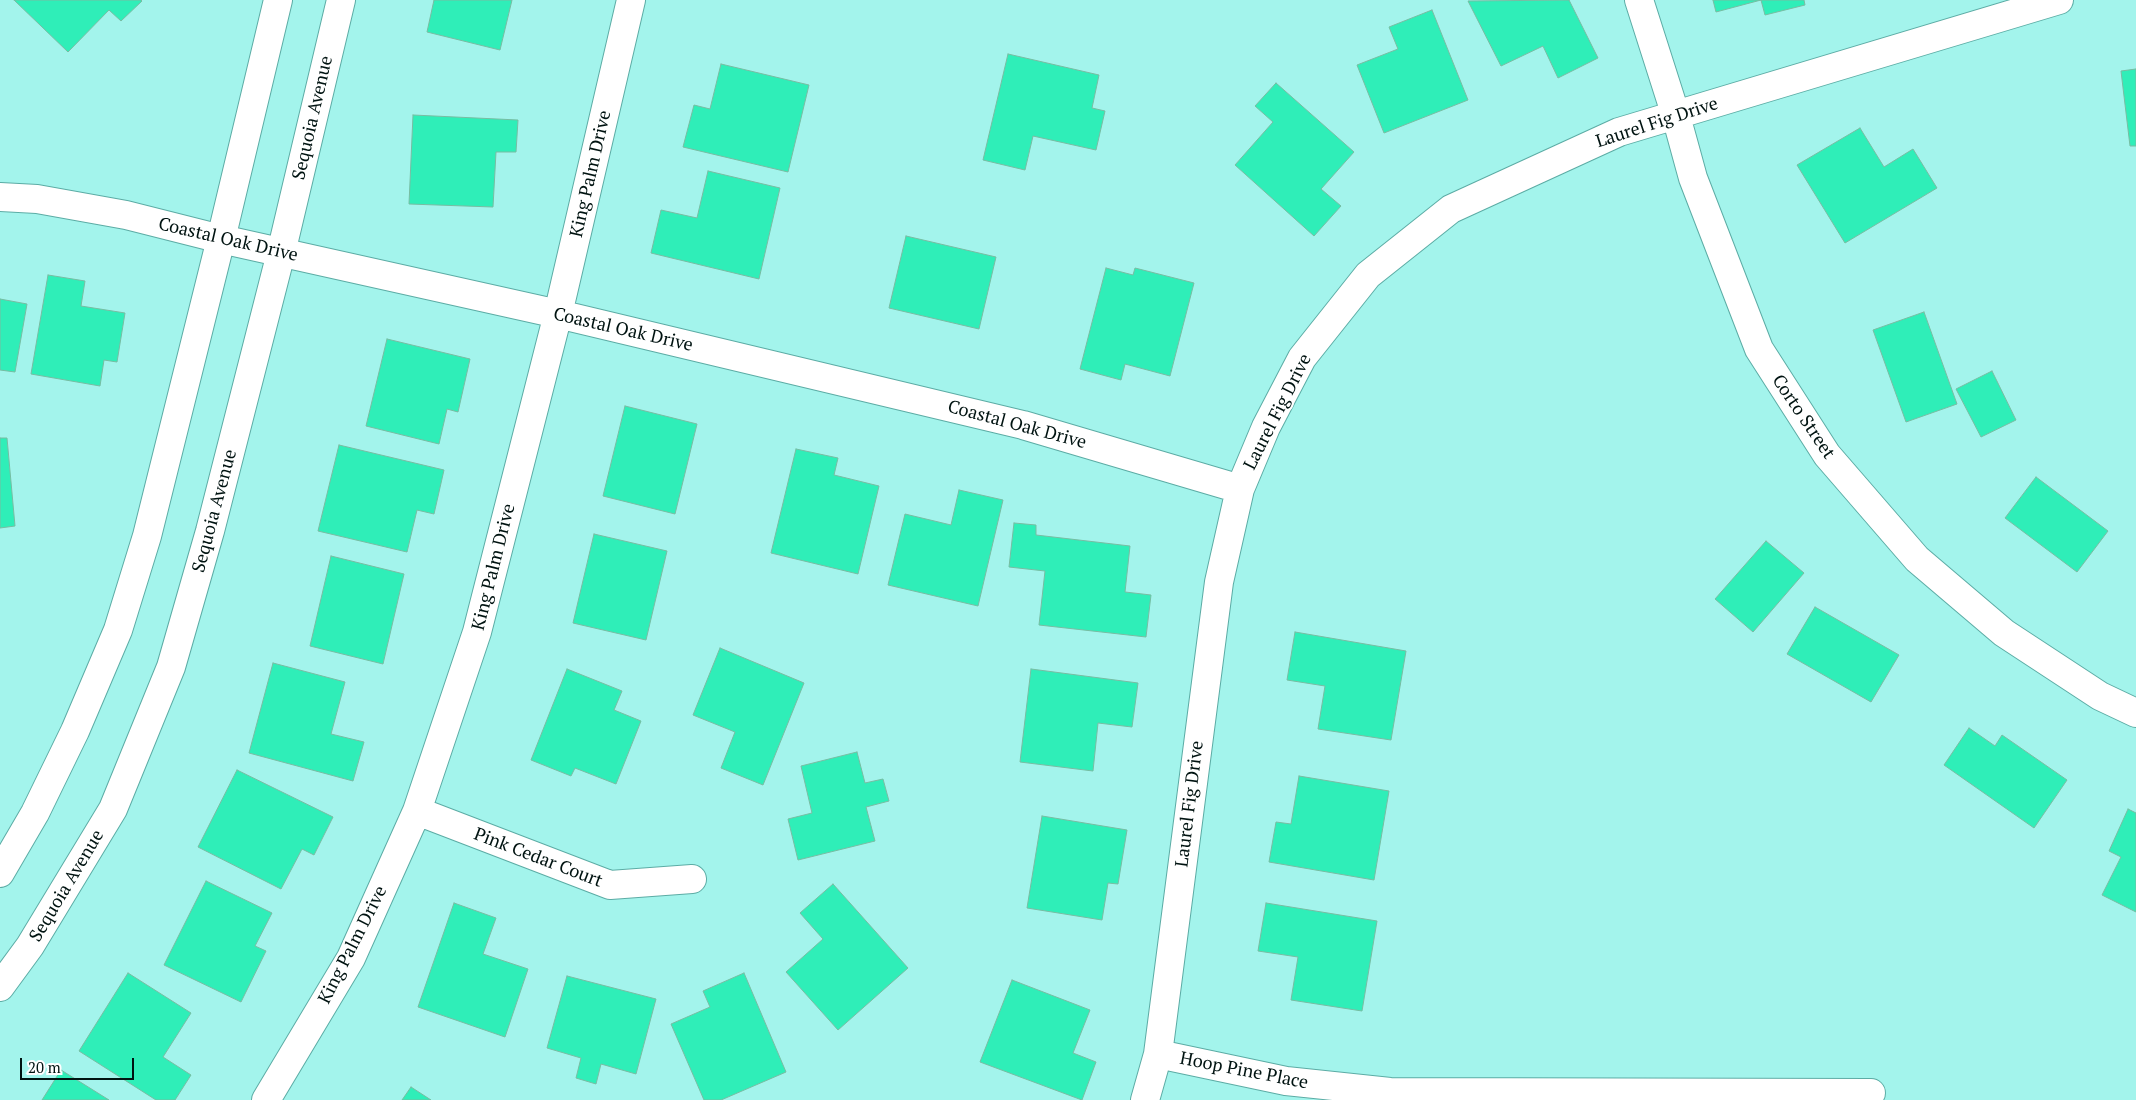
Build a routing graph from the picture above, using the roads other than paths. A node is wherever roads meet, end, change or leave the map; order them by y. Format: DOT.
graph roads {
  1 [pos="278,0"];
  2 [pos="341,0"];
  3 [pos="631,0"];
  4 [pos="1638,0"];
  5 [pos="2059,0"];
  6 [pos="1676,116"];
  7 [pos="0,197"];
  8 [pos="221,239"];
  9 [pos="282,253"];
  10 [pos="558,314"];
  11 [pos="1240,489"];
  12 [pos="2136,713"];
  13 [pos="417,811"];
  14 [pos="0,873"];
  15 [pos="692,879"];
  16 [pos="0,987"];
  17 [pos="1158,1054"];
  18 [pos="1871,1093"];
  19 [pos="266,1100"];
  20 [pos="1145,1100"];
  1 -- 8 [label="street"];
  2 -- 9 [label="street, Sequoia Avenue"];
  3 -- 10 [label="street, King Palm Drive"];
  4 -- 6 [label="street, Corto Street"];
  5 -- 6 [label="street, Laurel Fig Drive"];
  6 -- 11 [label="street, Laurel Fig Drive"];
  6 -- 12 [label="street, Corto Street"];
  7 -- 8 [label="street, Coastal Oak Drive"];
  8 -- 9 [label="street, Coastal Oak Drive"];
  8 -- 14 [label="street"];
  9 -- 10 [label="street, Coastal Oak Drive"];
  9 -- 16 [label="street, Sequoia Avenue"];
  10 -- 11 [label="street, Coastal Oak Drive"];
  10 -- 13 [label="street, King Palm Drive"];
  11 -- 17 [label="street, Laurel Fig Drive"];
  13 -- 15 [label="street, Pink Cedar Court"];
  13 -- 19 [label="street, King Palm Drive"];
  17 -- 18 [label="street, Hoop Pine Place"];
  17 -- 20 [label="street, Laurel Fig Drive"];
}
